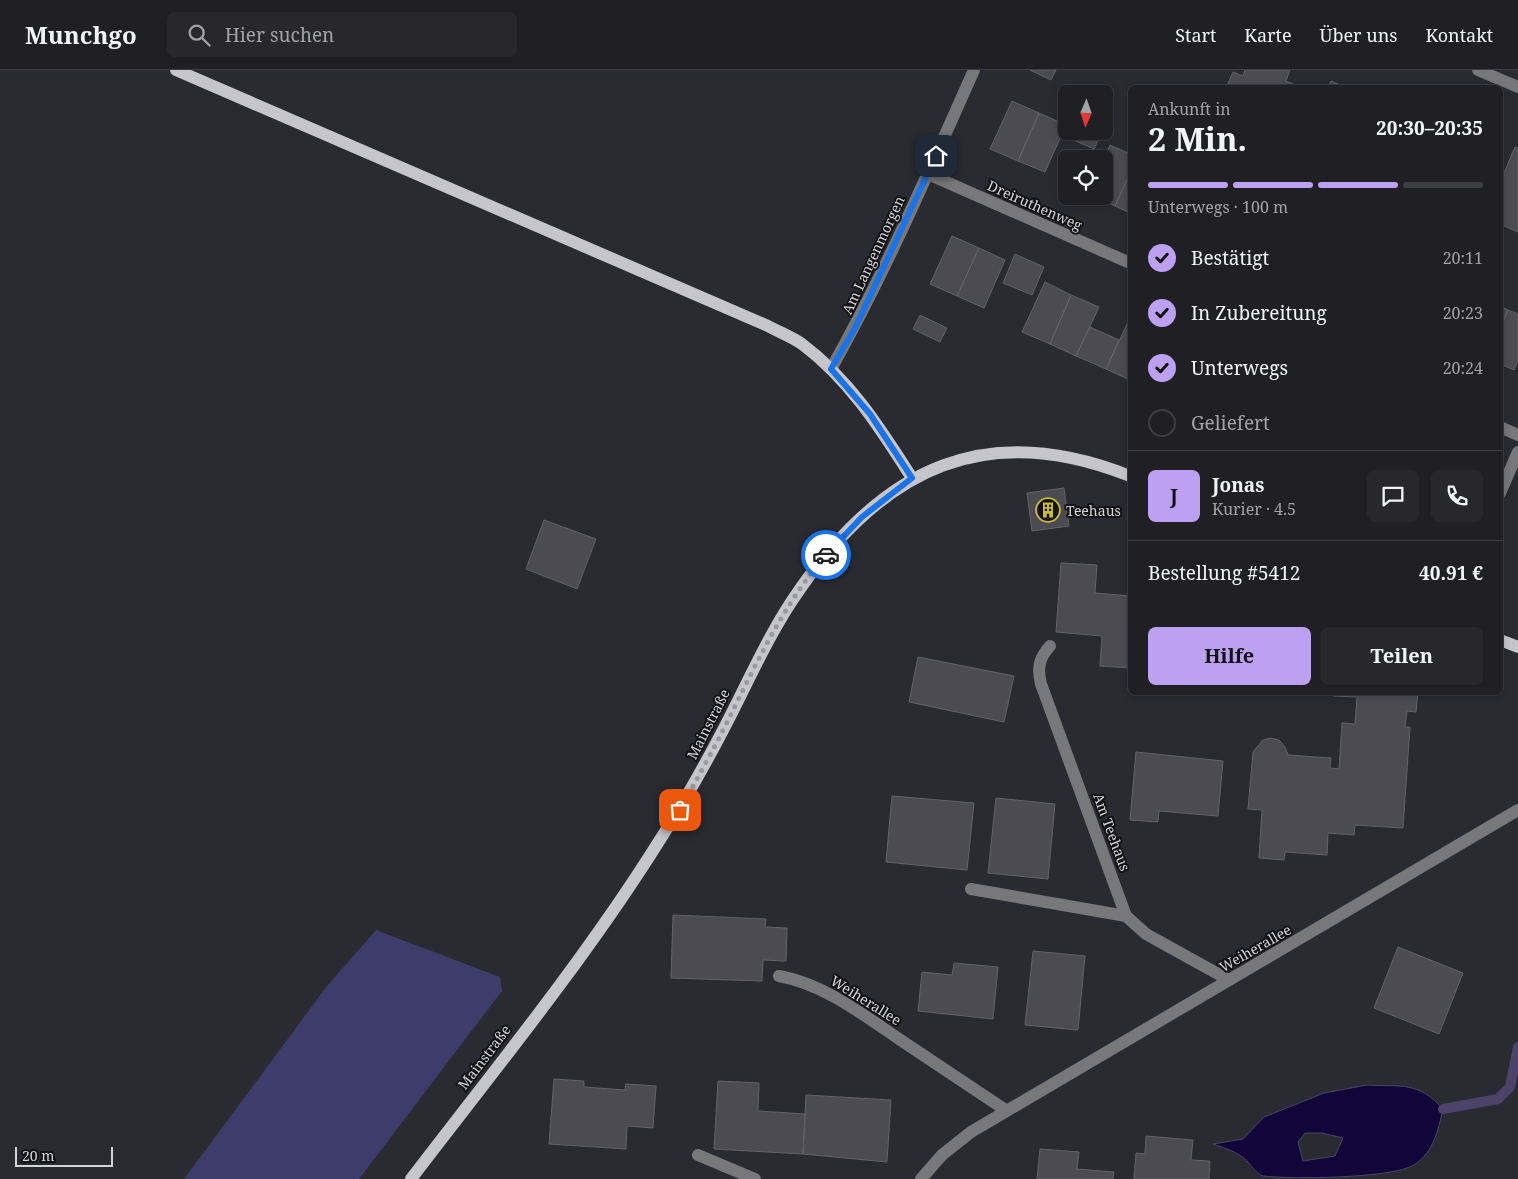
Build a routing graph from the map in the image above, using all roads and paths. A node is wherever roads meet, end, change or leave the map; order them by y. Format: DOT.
graph roads {
  1 [pos="176,70"];
  2 [pos="974,70"];
  3 [pos="1478,70"];
  4 [pos="1518,87"];
  5 [pos="928,174"];
  6 [pos="1128,262"];
  7 [pos="831,369"];
  8 [pos="1503,428"];
  9 [pos="1518,435"];
  10 [pos="1518,452"];
  11 [pos="1128,475"];
  12 [pos="912,478"];
  13 [pos="1503,486"];
  14 [pos="1503,641"];
  15 [pos="1050,646"];
  16 [pos="1518,647"];
  17 [pos="1518,810"];
  18 [pos="970,889"];
  19 [pos="1126,916"];
  20 [pos="779,976"];
  21 [pos="1229,980"];
  22 [pos="1007,1111"];
  23 [pos="698,1155"];
  24 [pos="411,1179"];
  25 [pos="755,1179"];
  26 [pos="921,1179"];
  1 -- 7 [label="main road"];
  2 -- 5 [label="street, Am Langenmorgen"];
  3 -- 4 [label="street"];
  5 -- 6 [label="street, Dreiruthenweg"];
  5 -- 7 [label="street, Am Langenmorgen"];
  7 -- 12 [label="main road"];
  8 -- 9 [label="street"];
  10 -- 13 [label="street"];
  11 -- 12 [label="main road, Mainstraße"];
  12 -- 24 [label="main road, Mainstraße"];
  14 -- 16 [label="main road"];
  15 -- 19 [label="street, Am Teehaus"];
  17 -- 21 [label="street, Weiherallee"];
  18 -- 19 [label="street"];
  19 -- 21 [label="street, Am Teehaus"];
  20 -- 22 [label="street, Weiherallee"];
  21 -- 22 [label="street, Weiherallee"];
  22 -- 26 [label="street, Weiherallee"];
  23 -- 25 [label="street"];
}
